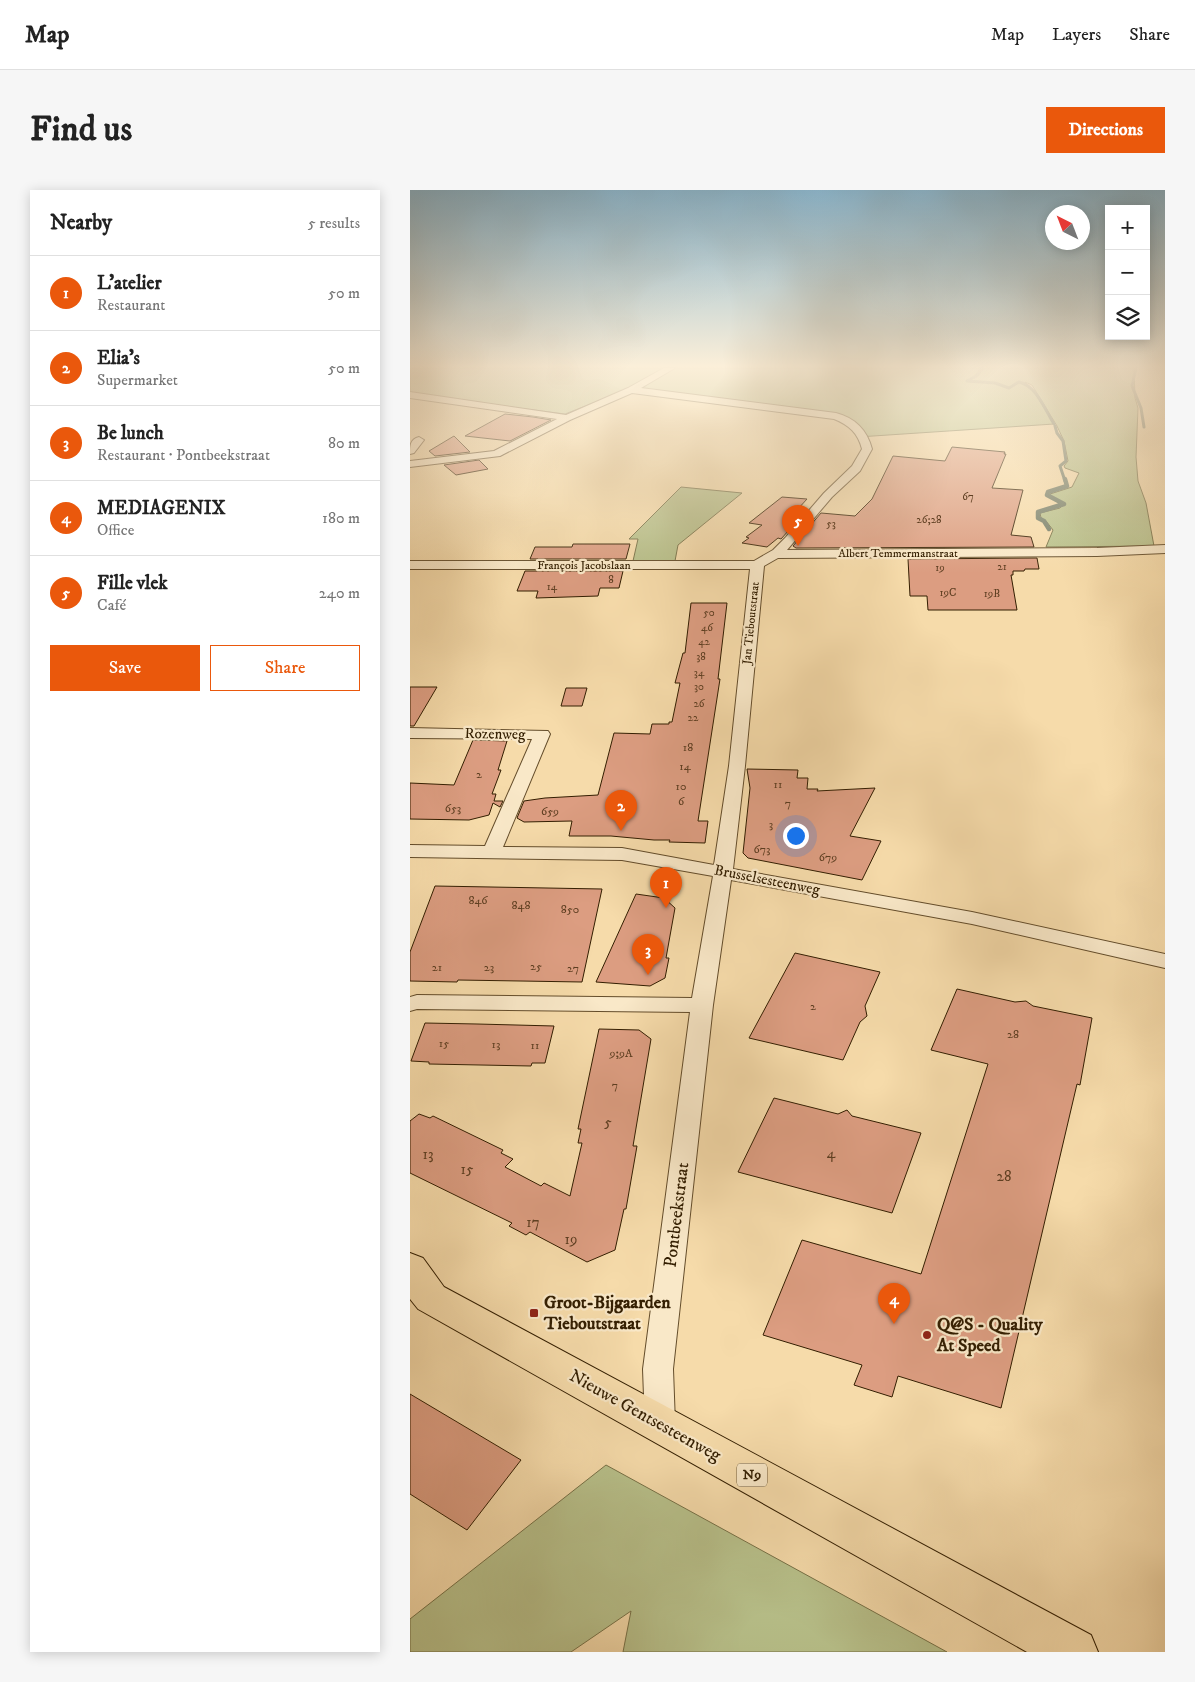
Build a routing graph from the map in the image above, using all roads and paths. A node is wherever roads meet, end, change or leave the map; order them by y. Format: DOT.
graph roads {
  1 [pos="533,436"];
  2 [pos="863,436"];
  3 [pos="419,440"];
  4 [pos="410,450"];
  5 [pos="410,464"];
  6 [pos="1165,549"];
  7 [pos="776,554"];
  8 [pos="410,565"];
  9 [pos="757,565"];
  10 [pos="410,733"];
  11 [pos="410,851"];
  12 [pos="492,851"];
  13 [pos="723,872"];
  14 [pos="1165,961"];
  15 [pos="410,1004"];
  16 [pos="702,1005"];
  17 [pos="417,1288"];
  18 [pos="660,1424"];
  19 [pos="1074,1652"];
  1 -- 5 [label="street"];
  2 -- 7 [label="street, Jan Tieboutstraat"];
  3 -- 4 [label="street"];
  6 -- 7 [label="street, Albert Temmermanstraat"];
  7 -- 9 [label="street, Jan Tieboutstraat"];
  8 -- 9 [label="street, François Jacobslaan"];
  9 -- 13 [label="street, Jan Tieboutstraat"];
  10 -- 12 [label="street, Rozenweg"];
  11 -- 12 [label="street, Brusselsesteenweg"];
  12 -- 13 [label="street, Brusselsesteenweg"];
  13 -- 14 [label="street, Brusselsesteenweg"];
  13 -- 16 [label="street, Pontbeekstraat"];
  15 -- 16 [label="street"];
  16 -- 18 [label="street, Pontbeekstraat"];
  17 -- 18 [label="main road, Nieuwe Gentsesteenweg / N9"];
  18 -- 19 [label="main road, Nieuwe Gentsesteenweg / N9"];
}
